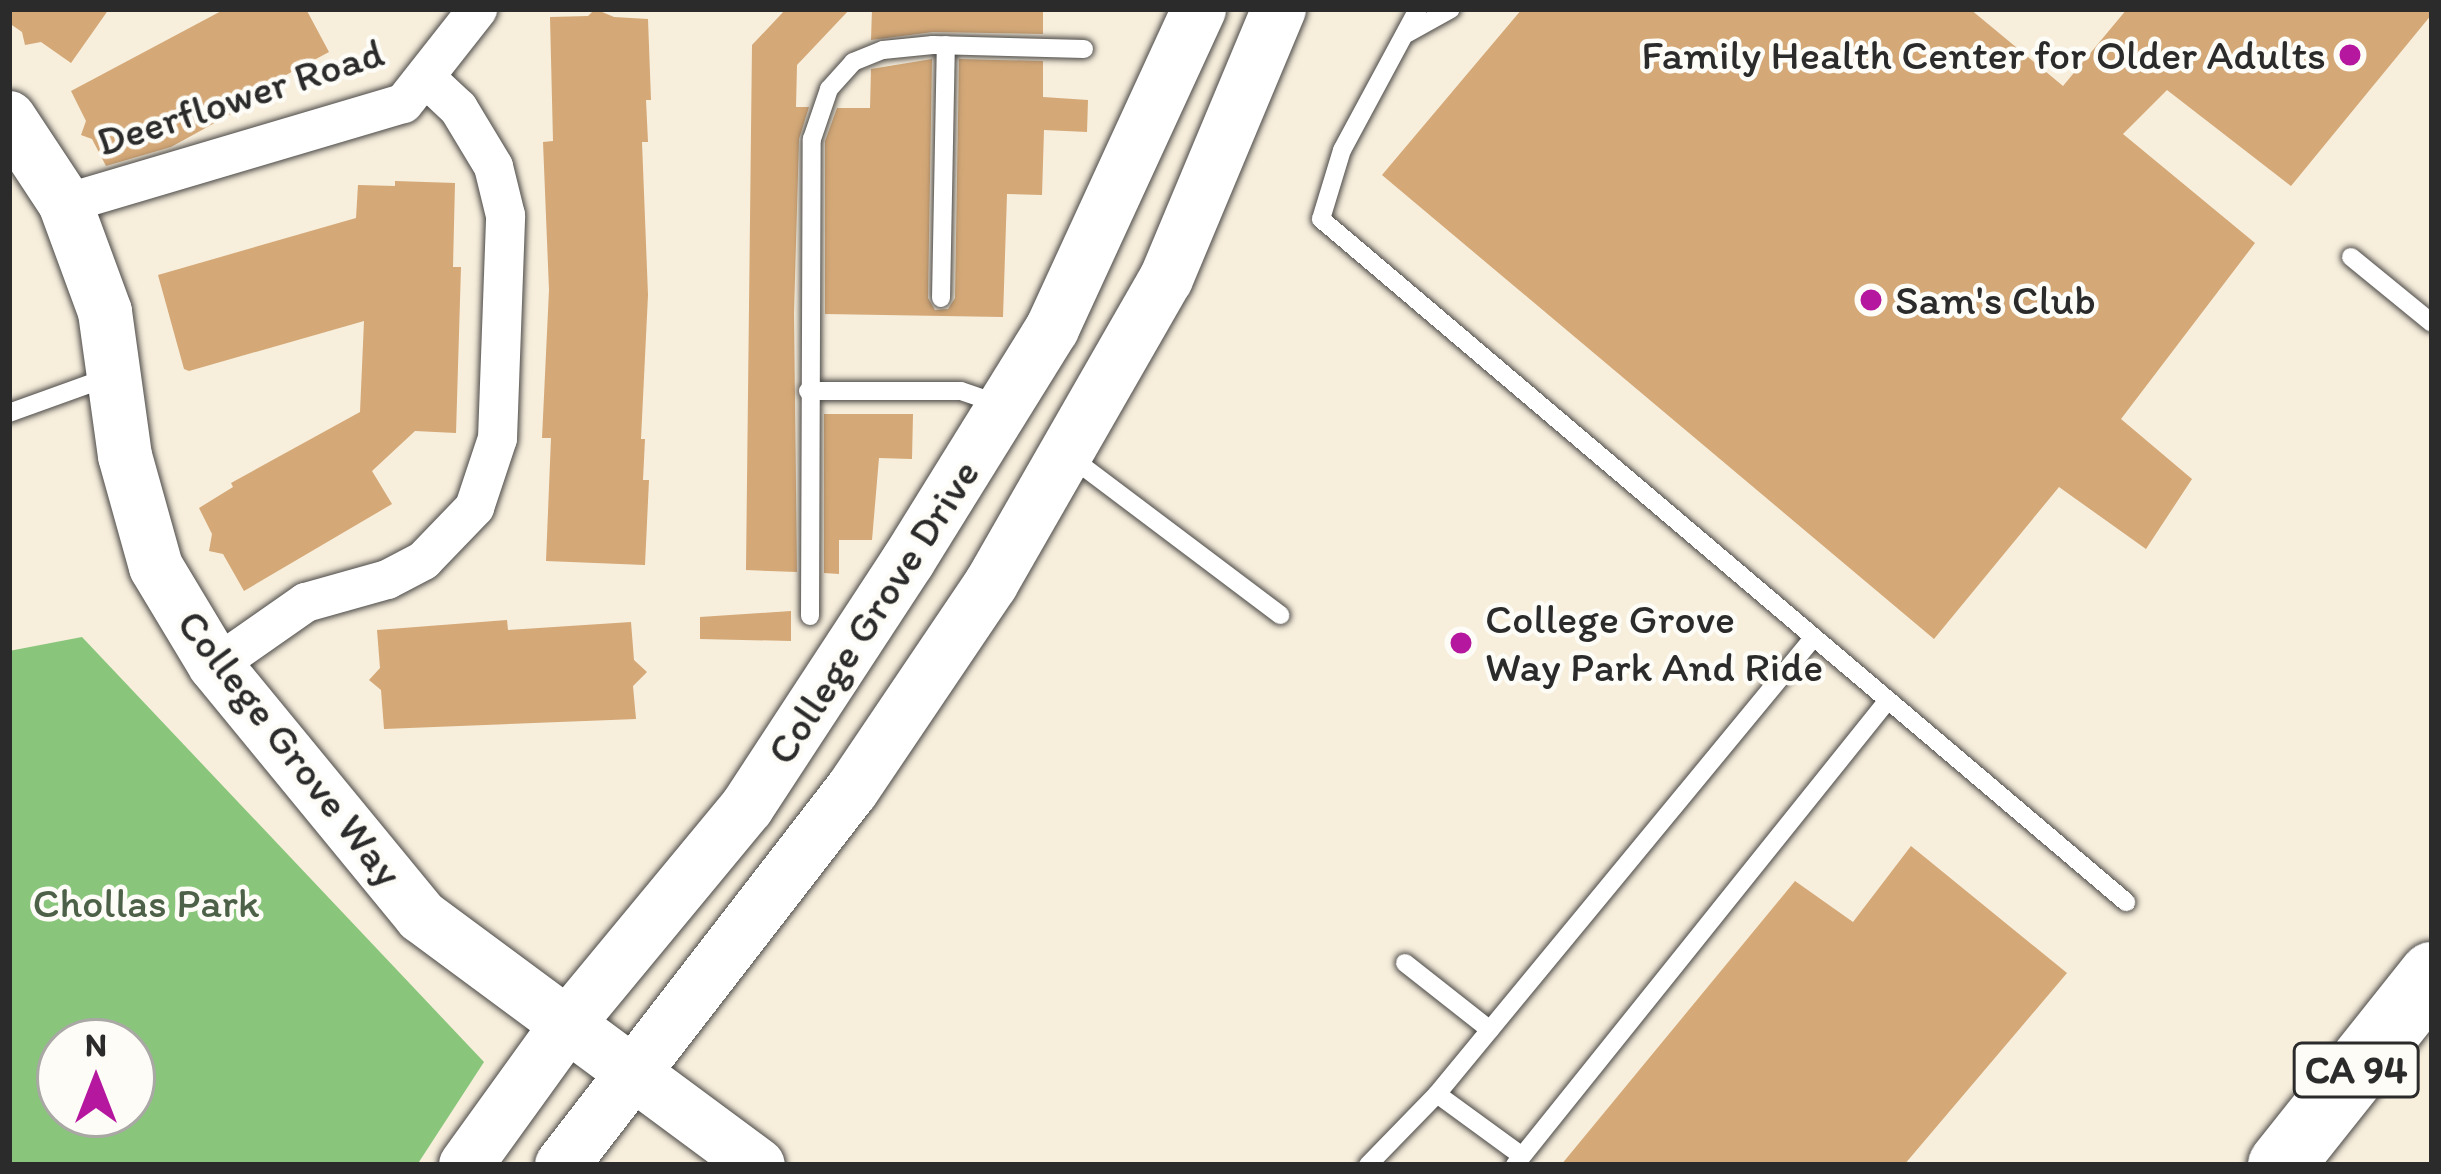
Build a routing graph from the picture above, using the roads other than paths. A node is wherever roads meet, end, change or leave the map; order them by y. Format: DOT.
graph roads {
  1 [pos="477,9"];
  2 [pos="1199,9"];
  3 [pos="1280,9"];
  4 [pos="1418,9"];
  5 [pos="1451,9"];
  6 [pos="1408,33"];
  7 [pos="946,45"];
  8 [pos="1084,49"];
  9 [pos="426,78"];
  10 [pos="9,118"];
  11 [pos="1121,178"];
  12 [pos="64,203"];
  13 [pos="2351,257"];
  14 [pos="941,298"];
  15 [pos="2432,322"];
  16 [pos="113,375"];
  17 [pos="808,392"];
  18 [pos="1004,406"];
  19 [pos="9,413"];
  20 [pos="1066,453"];
  21 [pos="1280,614"];
  22 [pos="810,616"];
  23 [pos="1814,637"];
  24 [pos="215,665"];
  25 [pos="916,695"];
  26 [pos="1888,700"];
  27 [pos="2126,902"];
  28 [pos="1405,963"];
  29 [pos="2432,975"];
  30 [pos="570,1021"];
  31 [pos="1490,1030"];
  32 [pos="634,1071"];
  33 [pos="1437,1094"];
  34 [pos="1519,1161"];
  35 [pos="466,1165"];
  36 [pos="562,1165"];
  37 [pos="758,1165"];
  38 [pos="1368,1165"];
  39 [pos="2281,1165"];
  1 -- 9 [label="street, Deerflower Road"];
  2 -- 11 [label="main road, College Grove Drive"];
  3 -- 20 [label="main road, College Grove Drive"];
  4 -- 6 [label="lane"];
  5 -- 6 [label="lane"];
  6 -- 23 [label="lane"];
  7 -- 8 [label="lane"];
  7 -- 14 [label="lane"];
  7 -- 17 [label="lane"];
  9 -- 12 [label="street, Deerflower Road"];
  9 -- 24 [label="street"];
  10 -- 12 [label="main road, College Grove Way"];
  11 -- 18 [label="main road, College Grove Drive"];
  11 -- 20 [label="main road"];
  12 -- 16 [label="main road, College Grove Way"];
  13 -- 15 [label="lane"];
  16 -- 19 [label="lane"];
  16 -- 24 [label="main road, College Grove Way"];
  17 -- 18 [label="lane"];
  17 -- 22 [label="lane"];
  18 -- 25 [label="main road"];
  18 -- 30 [label="main road, College Grove Drive"];
  20 -- 21 [label="lane"];
  20 -- 25 [label="main road, College Grove Drive"];
  23 -- 26 [label="lane"];
  23 -- 31 [label="lane"];
  24 -- 30 [label="main road, College Grove Way"];
  25 -- 32 [label="main road, College Grove Drive"];
  26 -- 27 [label="lane"];
  26 -- 34 [label="lane"];
  28 -- 31 [label="lane"];
  29 -- 39 [label="highway, CA 94"];
  30 -- 32 [label="main road, College Grove Way"];
  30 -- 35 [label="main road, College Grove Drive"];
  31 -- 33 [label="lane"];
  32 -- 36 [label="main road, College Grove Drive"];
  32 -- 37 [label="main road, College Grove Way"];
  33 -- 34 [label="lane"];
  33 -- 38 [label="lane"];
}
